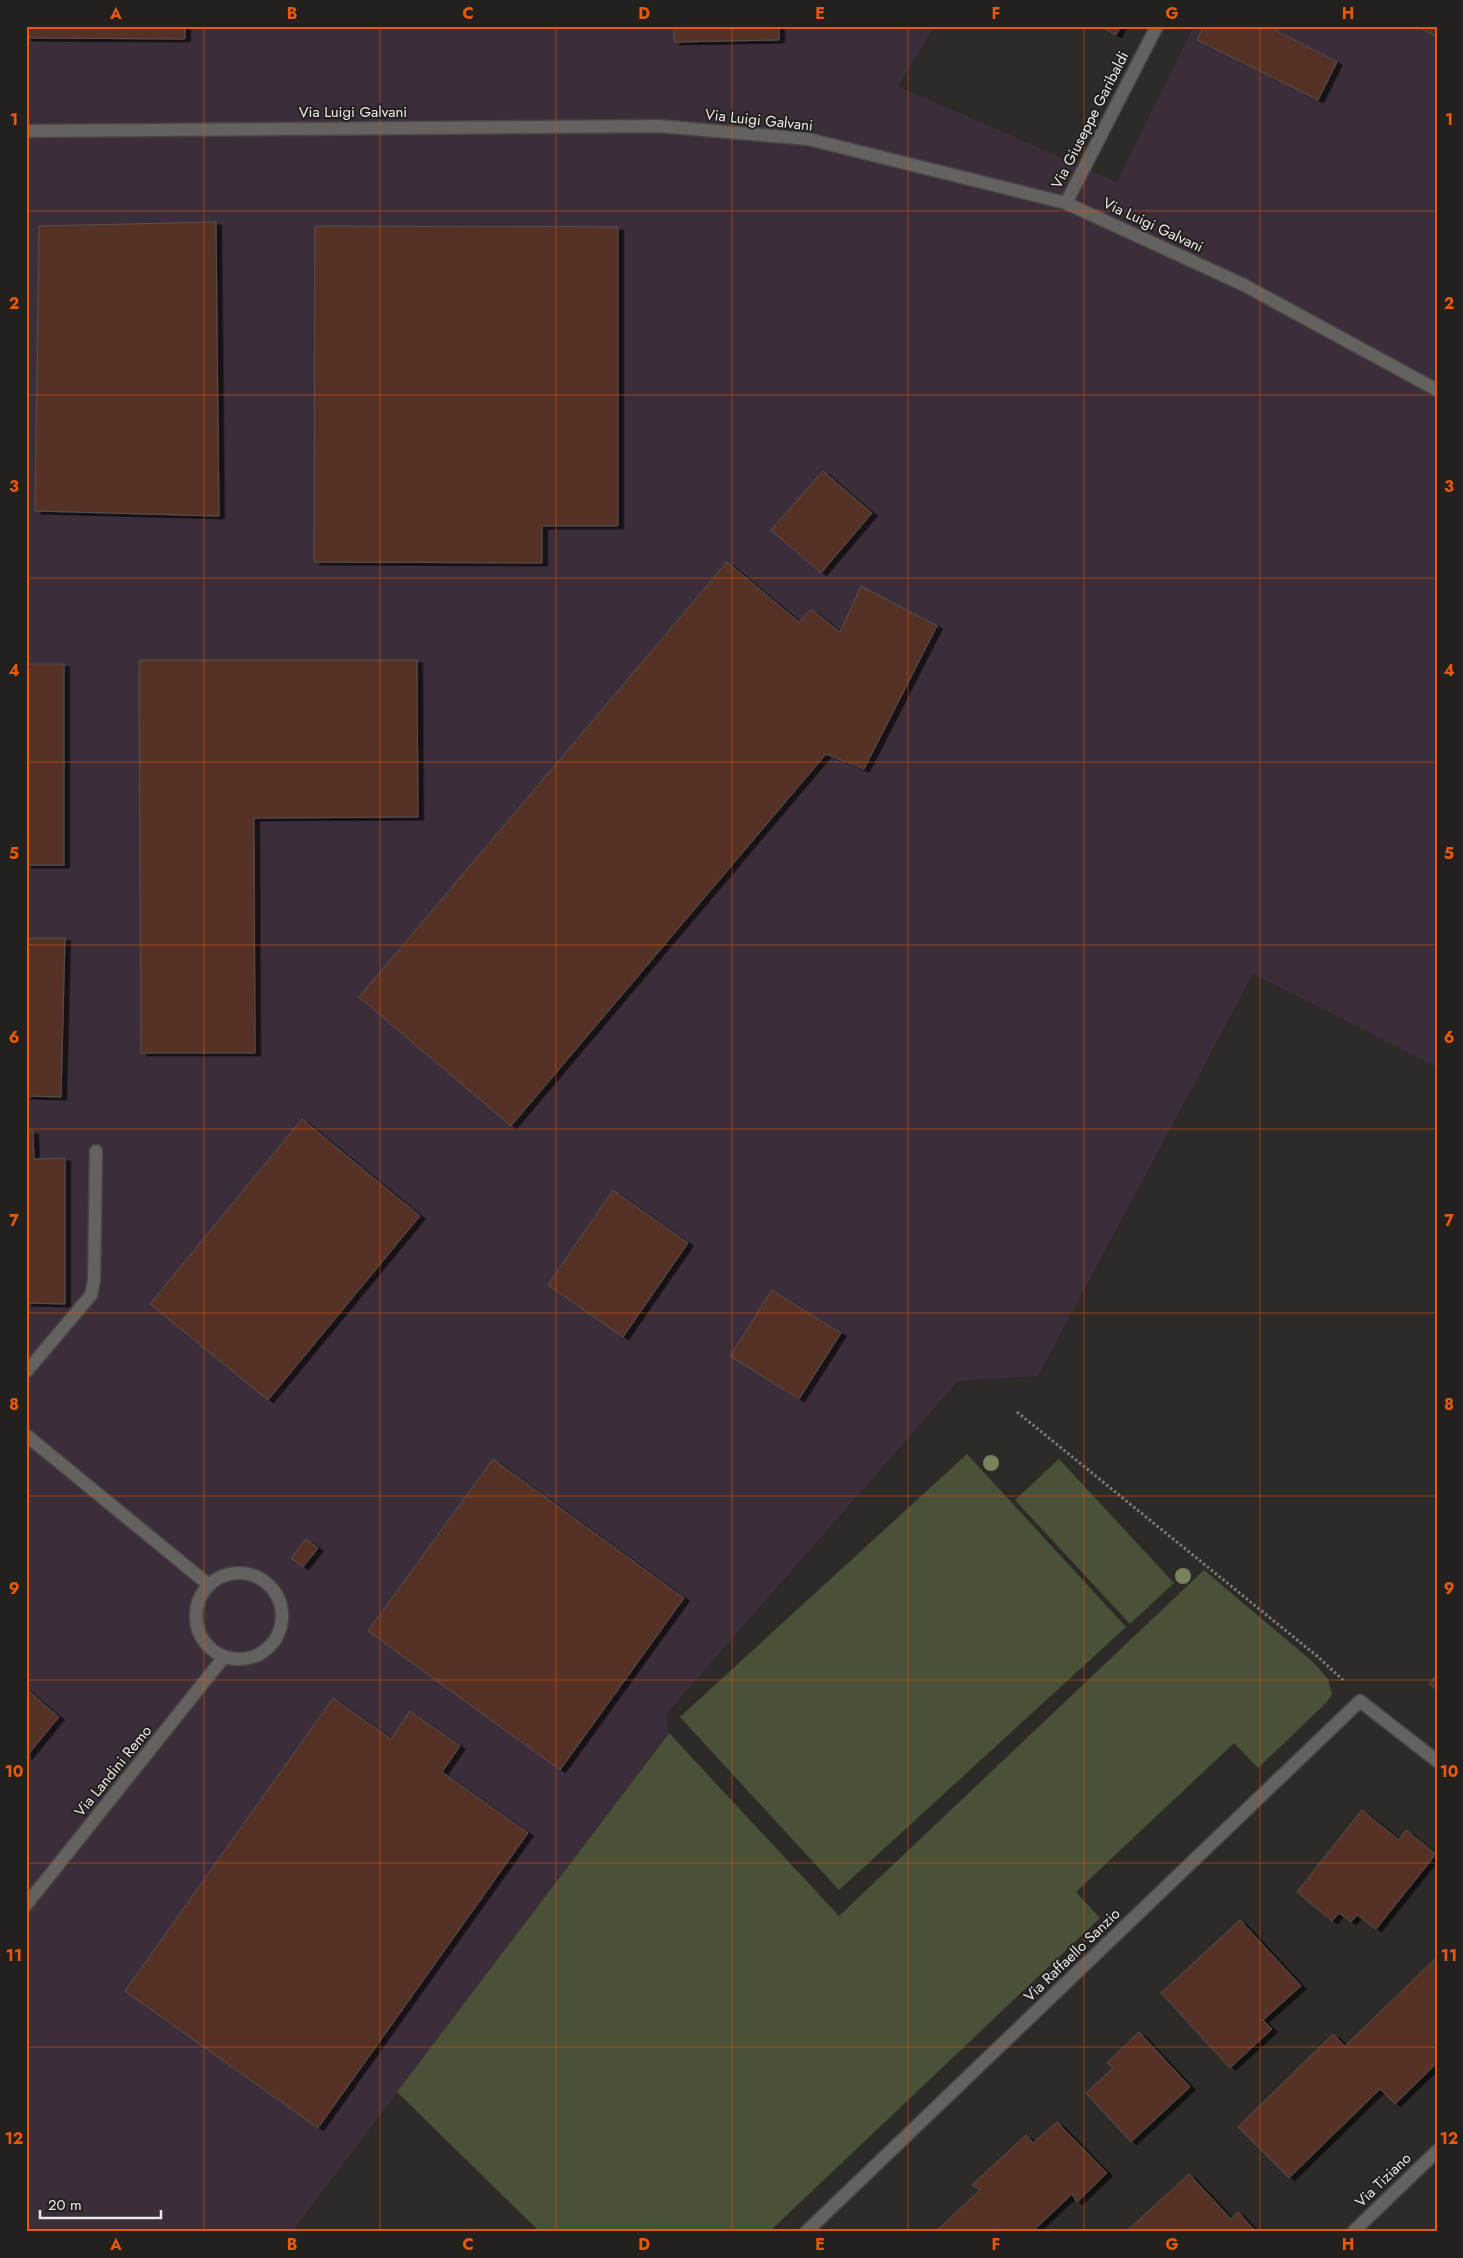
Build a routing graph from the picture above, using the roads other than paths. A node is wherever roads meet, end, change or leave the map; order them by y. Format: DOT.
graph roads {
  1 [pos="1157,26"];
  2 [pos="26,131"];
  3 [pos="1066,202"];
  4 [pos="1437,390"];
  5 [pos="96,1151"];
  6 [pos="26,1372"];
  7 [pos="26,1435"];
  8 [pos="209,1585"];
  9 [pos="224,1657"];
  10 [pos="1437,1761"];
  11 [pos="26,1905"];
  12 [pos="1437,2151"];
  13 [pos="806,2232"];
  14 [pos="1352,2232"];
  1 -- 3 [label="street, Via Giuseppe Garibaldi"];
  2 -- 3 [label="street, Via Luigi Galvani"];
  3 -- 4 [label="street, Via Luigi Galvani"];
  5 -- 6 [label="street"];
  7 -- 8 [label="street"];
  8 -- 9 [label="street"];
  8 -- 9 [label="street"];
  9 -- 11 [label="street, Via Landini Remo"];
  10 -- 13 [label="street, Via Raffaello Sanzio"];
  12 -- 14 [label="street, Via Tiziano"];
}
